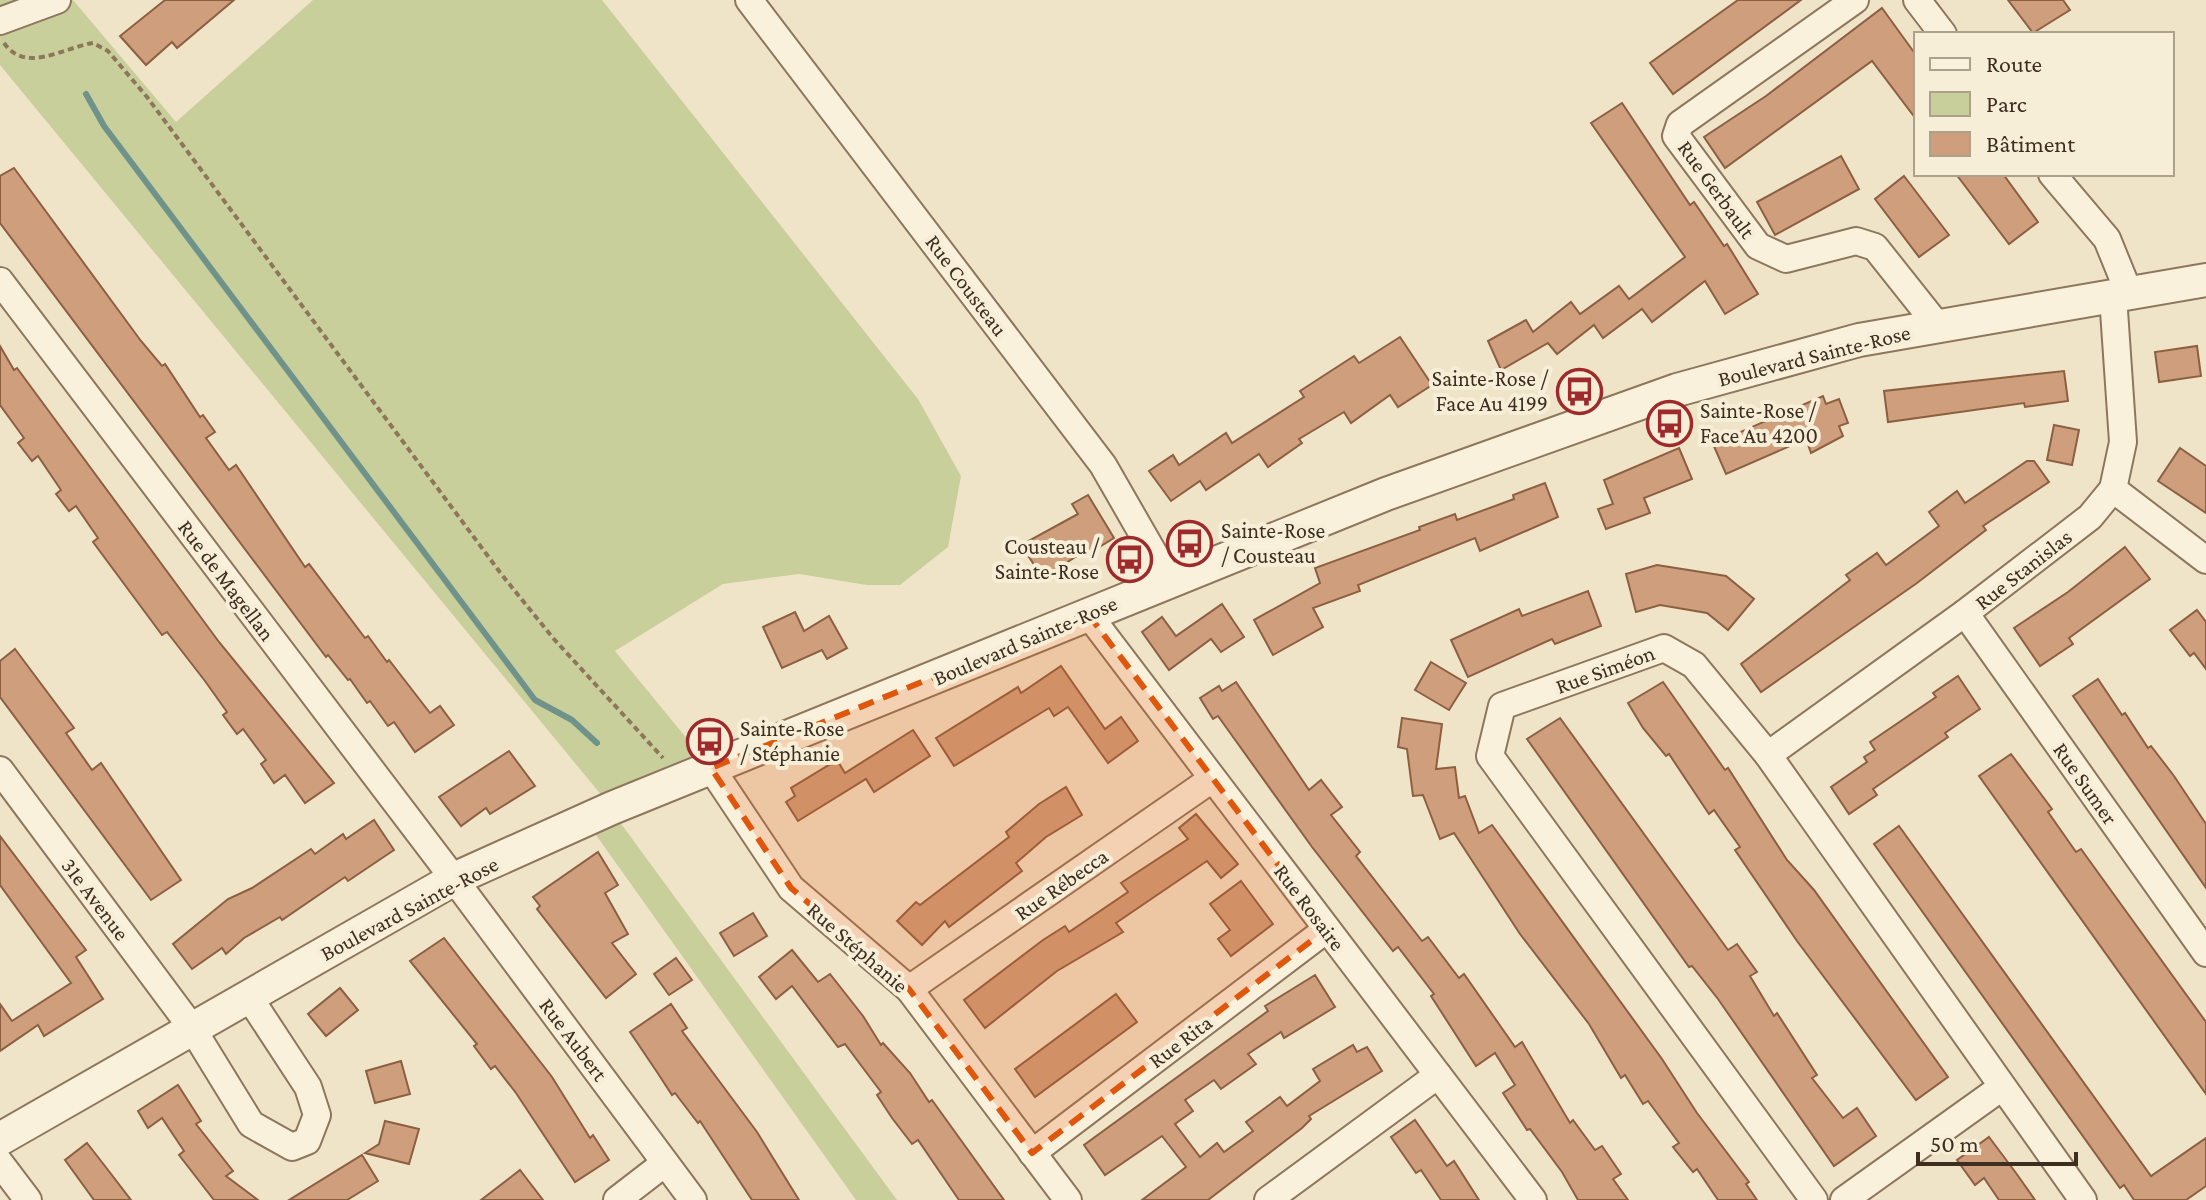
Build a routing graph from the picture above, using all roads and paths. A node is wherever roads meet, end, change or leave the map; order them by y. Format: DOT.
graph roads {
  1 [pos="57,0"];
  2 [pos="749,0"];
  3 [pos="1855,0"];
  4 [pos="1917,0"];
  5 [pos="0,21"];
  6 [pos="1941,32"];
  7 [pos="0,38"];
  8 [pos="2054,176"];
  9 [pos="2206,280"];
  10 [pos="0,281"];
  11 [pos="2121,294"];
  12 [pos="1937,325"];
  13 [pos="2113,489"];
  14 [pos="2206,560"];
  15 [pos="1169,580"];
  16 [pos="1965,613"];
  17 [pos="1088,614"];
  18 [pos="1768,755"];
  19 [pos="711,768"];
  20 [pos="0,770"];
  21 [pos="1212,779"];
  22 [pos="680,780"];
  23 [pos="454,879"];
  24 [pos="1327,929"];
  25 [pos="2206,953"];
  26 [pos="909,989"];
  27 [pos="249,997"];
  28 [pos="192,1028"];
  29 [pos="1438,1075"];
  30 [pos="2002,1087"];
  31 [pos="0,1139"];
  32 [pos="1032,1153"];
  33 [pos="0,1163"];
  34 [pos="665,1163"];
  35 [pos="28,1200"];
  36 [pos="617,1200"];
  37 [pos="693,1200"];
  38 [pos="1068,1200"];
  39 [pos="1268,1200"];
  40 [pos="1533,1200"];
  41 [pos="1814,1200"];
  42 [pos="1844,1200"];
  43 [pos="2083,1200"];
  1 -- 5 [label="street"];
  2 -- 15 [label="street, Rue Cousteau"];
  3 -- 12 [label="street, Rue Gerbault"];
  4 -- 6 [label="street"];
  7 -- 22 [label="path"];
  8 -- 11 [label="street"];
  9 -- 11 [label="street, Boulevard Sainte-Rose"];
  10 -- 23 [label="street, Rue de Magellan"];
  11 -- 12 [label="street, Boulevard Sainte-Rose"];
  11 -- 13 [label="street, Rue Stanislas"];
  12 -- 15 [label="street, Boulevard Sainte-Rose"];
  13 -- 14 [label="street"];
  13 -- 16 [label="street, Rue Stanislas"];
  15 -- 17 [label="street, Boulevard Sainte-Rose"];
  16 -- 18 [label="street, Rue Stanislas"];
  16 -- 25 [label="street, Rue Sumer"];
  17 -- 19 [label="street, Boulevard Sainte-Rose"];
  17 -- 21 [label="street, Rue Rosaire"];
  18 -- 30 [label="street, Rue Siméon"];
  18 -- 41 [label="street, Rue Siméon"];
  19 -- 22 [label="street, Boulevard Sainte-Rose"];
  19 -- 26 [label="street, Rue Stéphanie"];
  20 -- 28 [label="street, 31e Avenue"];
  21 -- 24 [label="street, Rue Rosaire"];
  21 -- 26 [label="street, Rue Rébecca"];
  22 -- 23 [label="street, Boulevard Sainte-Rose"];
  23 -- 27 [label="street, Boulevard Sainte-Rose"];
  23 -- 34 [label="street, Rue Aubert"];
  24 -- 29 [label="street, Rue Rosaire"];
  24 -- 32 [label="street, Rue Rita"];
  26 -- 32 [label="street, Rue Stéphanie"];
  27 -- 28 [label="street, Boulevard Sainte-Rose"];
  27 -- 28 [label="street"];
  28 -- 31 [label="street, Boulevard Sainte-Rose"];
  29 -- 39 [label="street"];
  29 -- 40 [label="street, Rue Rosaire"];
  30 -- 42 [label="street"];
  30 -- 43 [label="street, Rue Siméon"];
  32 -- 38 [label="street, Rue Stéphanie"];
  33 -- 35 [label="street"];
  34 -- 36 [label="street"];
  34 -- 37 [label="street, Rue Aubert"];
}
